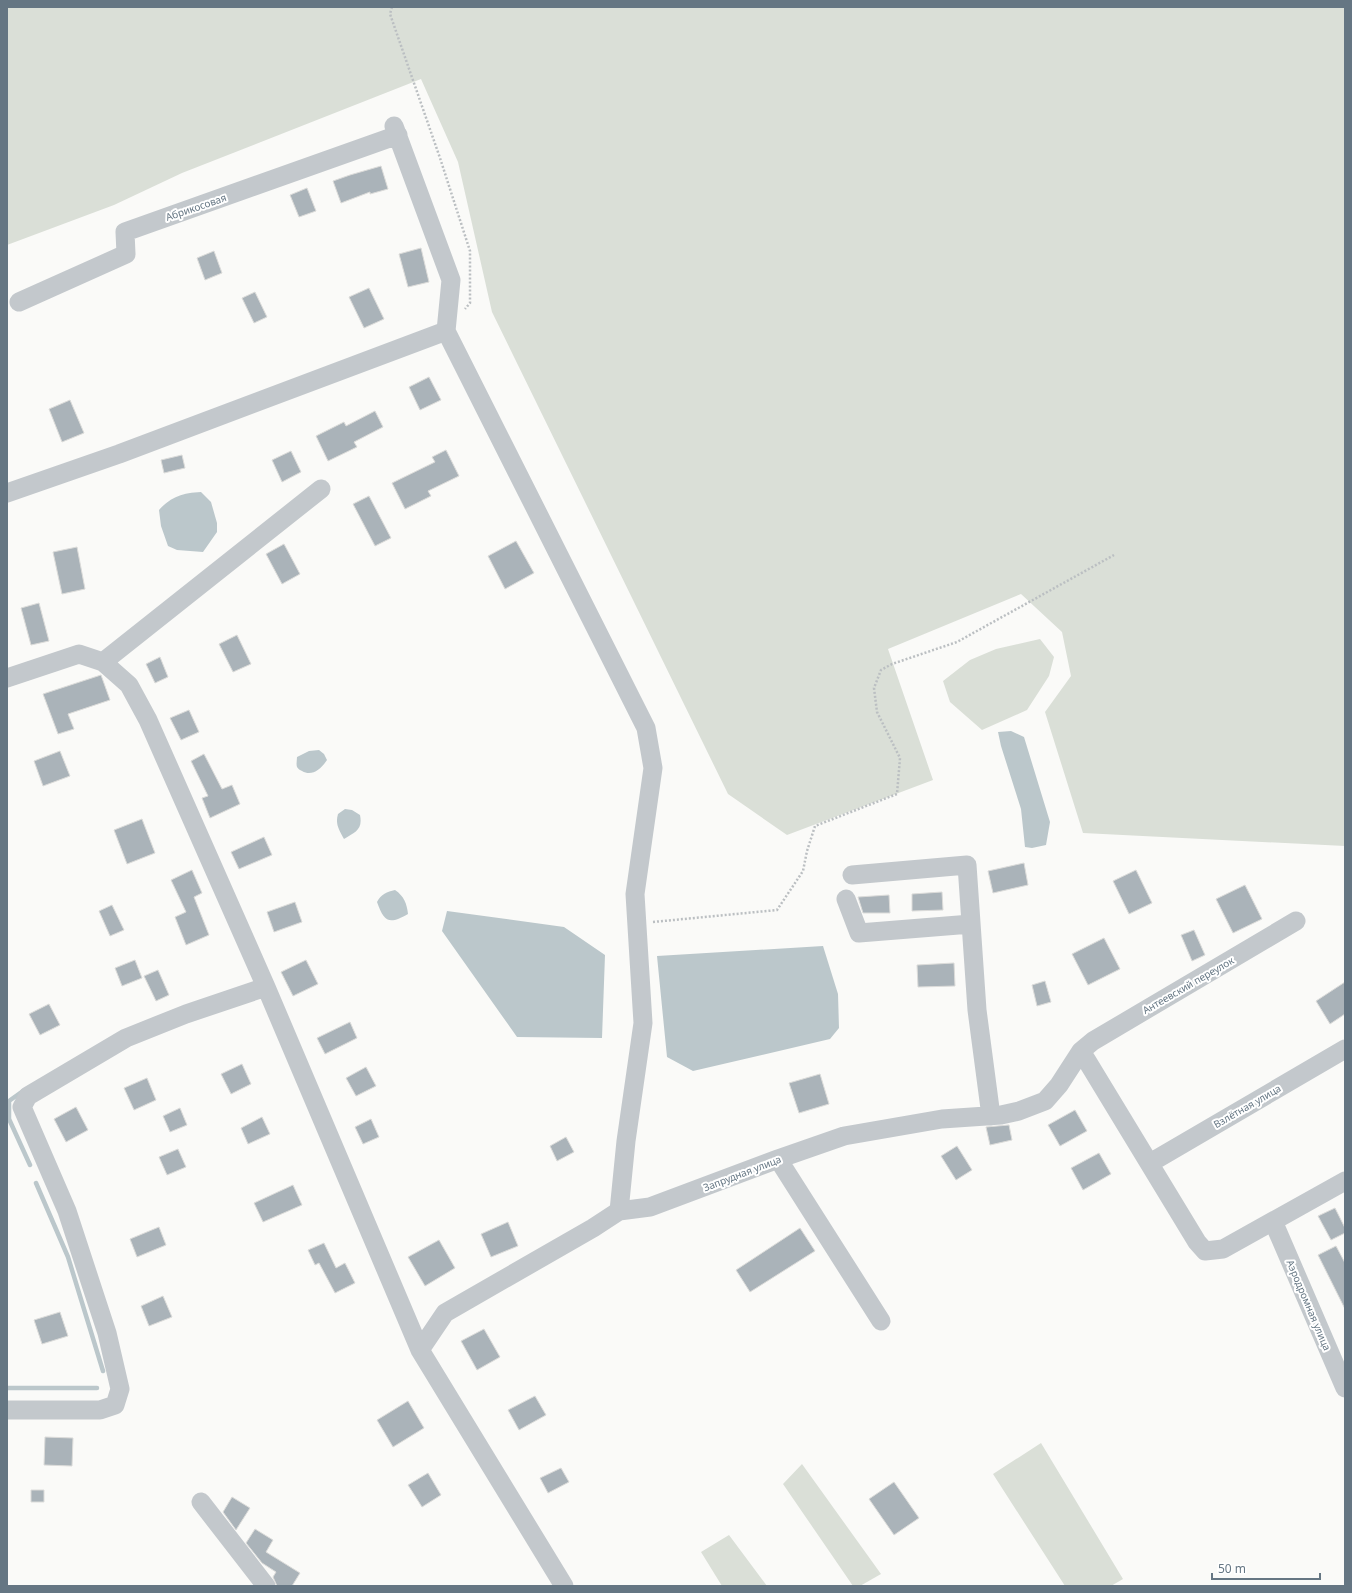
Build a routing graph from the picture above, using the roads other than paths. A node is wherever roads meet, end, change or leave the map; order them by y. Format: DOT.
graph roads {
  1 [pos="19,302"];
  2 [pos="446,331"];
  3 [pos="321,489"];
  4 [pos="7,493"];
  5 [pos="103,662"];
  6 [pos="7,678"];
  7 [pos="852,875"];
  8 [pos="846,898"];
  9 [pos="1296,921"];
  10 [pos="971,924"];
  11 [pos="266,987"];
  12 [pos="1345,1049"];
  13 [pos="1081,1051"];
  14 [pos="991,1116"];
  15 [pos="778,1159"];
  16 [pos="1150,1163"];
  17 [pos="1345,1181"];
  18 [pos="619,1211"];
  19 [pos="1273,1221"];
  20 [pos="881,1321"];
  21 [pos="420,1350"];
  22 [pos="1345,1388"];
  23 [pos="7,1410"];
  24 [pos="201,1502"];
  25 [pos="266,1586"];
  26 [pos="564,1586"];
  1 -- 2 [label="street, Абрикосовая"];
  2 -- 4 [label="street"];
  2 -- 18 [label="street"];
  3 -- 5 [label="street"];
  5 -- 6 [label="street"];
  5 -- 11 [label="street"];
  7 -- 10 [label="street"];
  8 -- 10 [label="street"];
  9 -- 13 [label="street, Антеевский переулок"];
  10 -- 14 [label="street"];
  11 -- 21 [label="street"];
  11 -- 23 [label="street"];
  12 -- 16 [label="street, Взлётная улица"];
  13 -- 14 [label="street, Запрудная улица"];
  13 -- 16 [label="street"];
  14 -- 15 [label="street, Запрудная улица"];
  15 -- 18 [label="street, Запрудная улица"];
  15 -- 20 [label="street"];
  16 -- 19 [label="street"];
  17 -- 19 [label="street"];
  18 -- 21 [label="street, Запрудная улица"];
  19 -- 22 [label="street, Аэродромная улица"];
  21 -- 26 [label="street"];
  24 -- 25 [label="street"];
}
